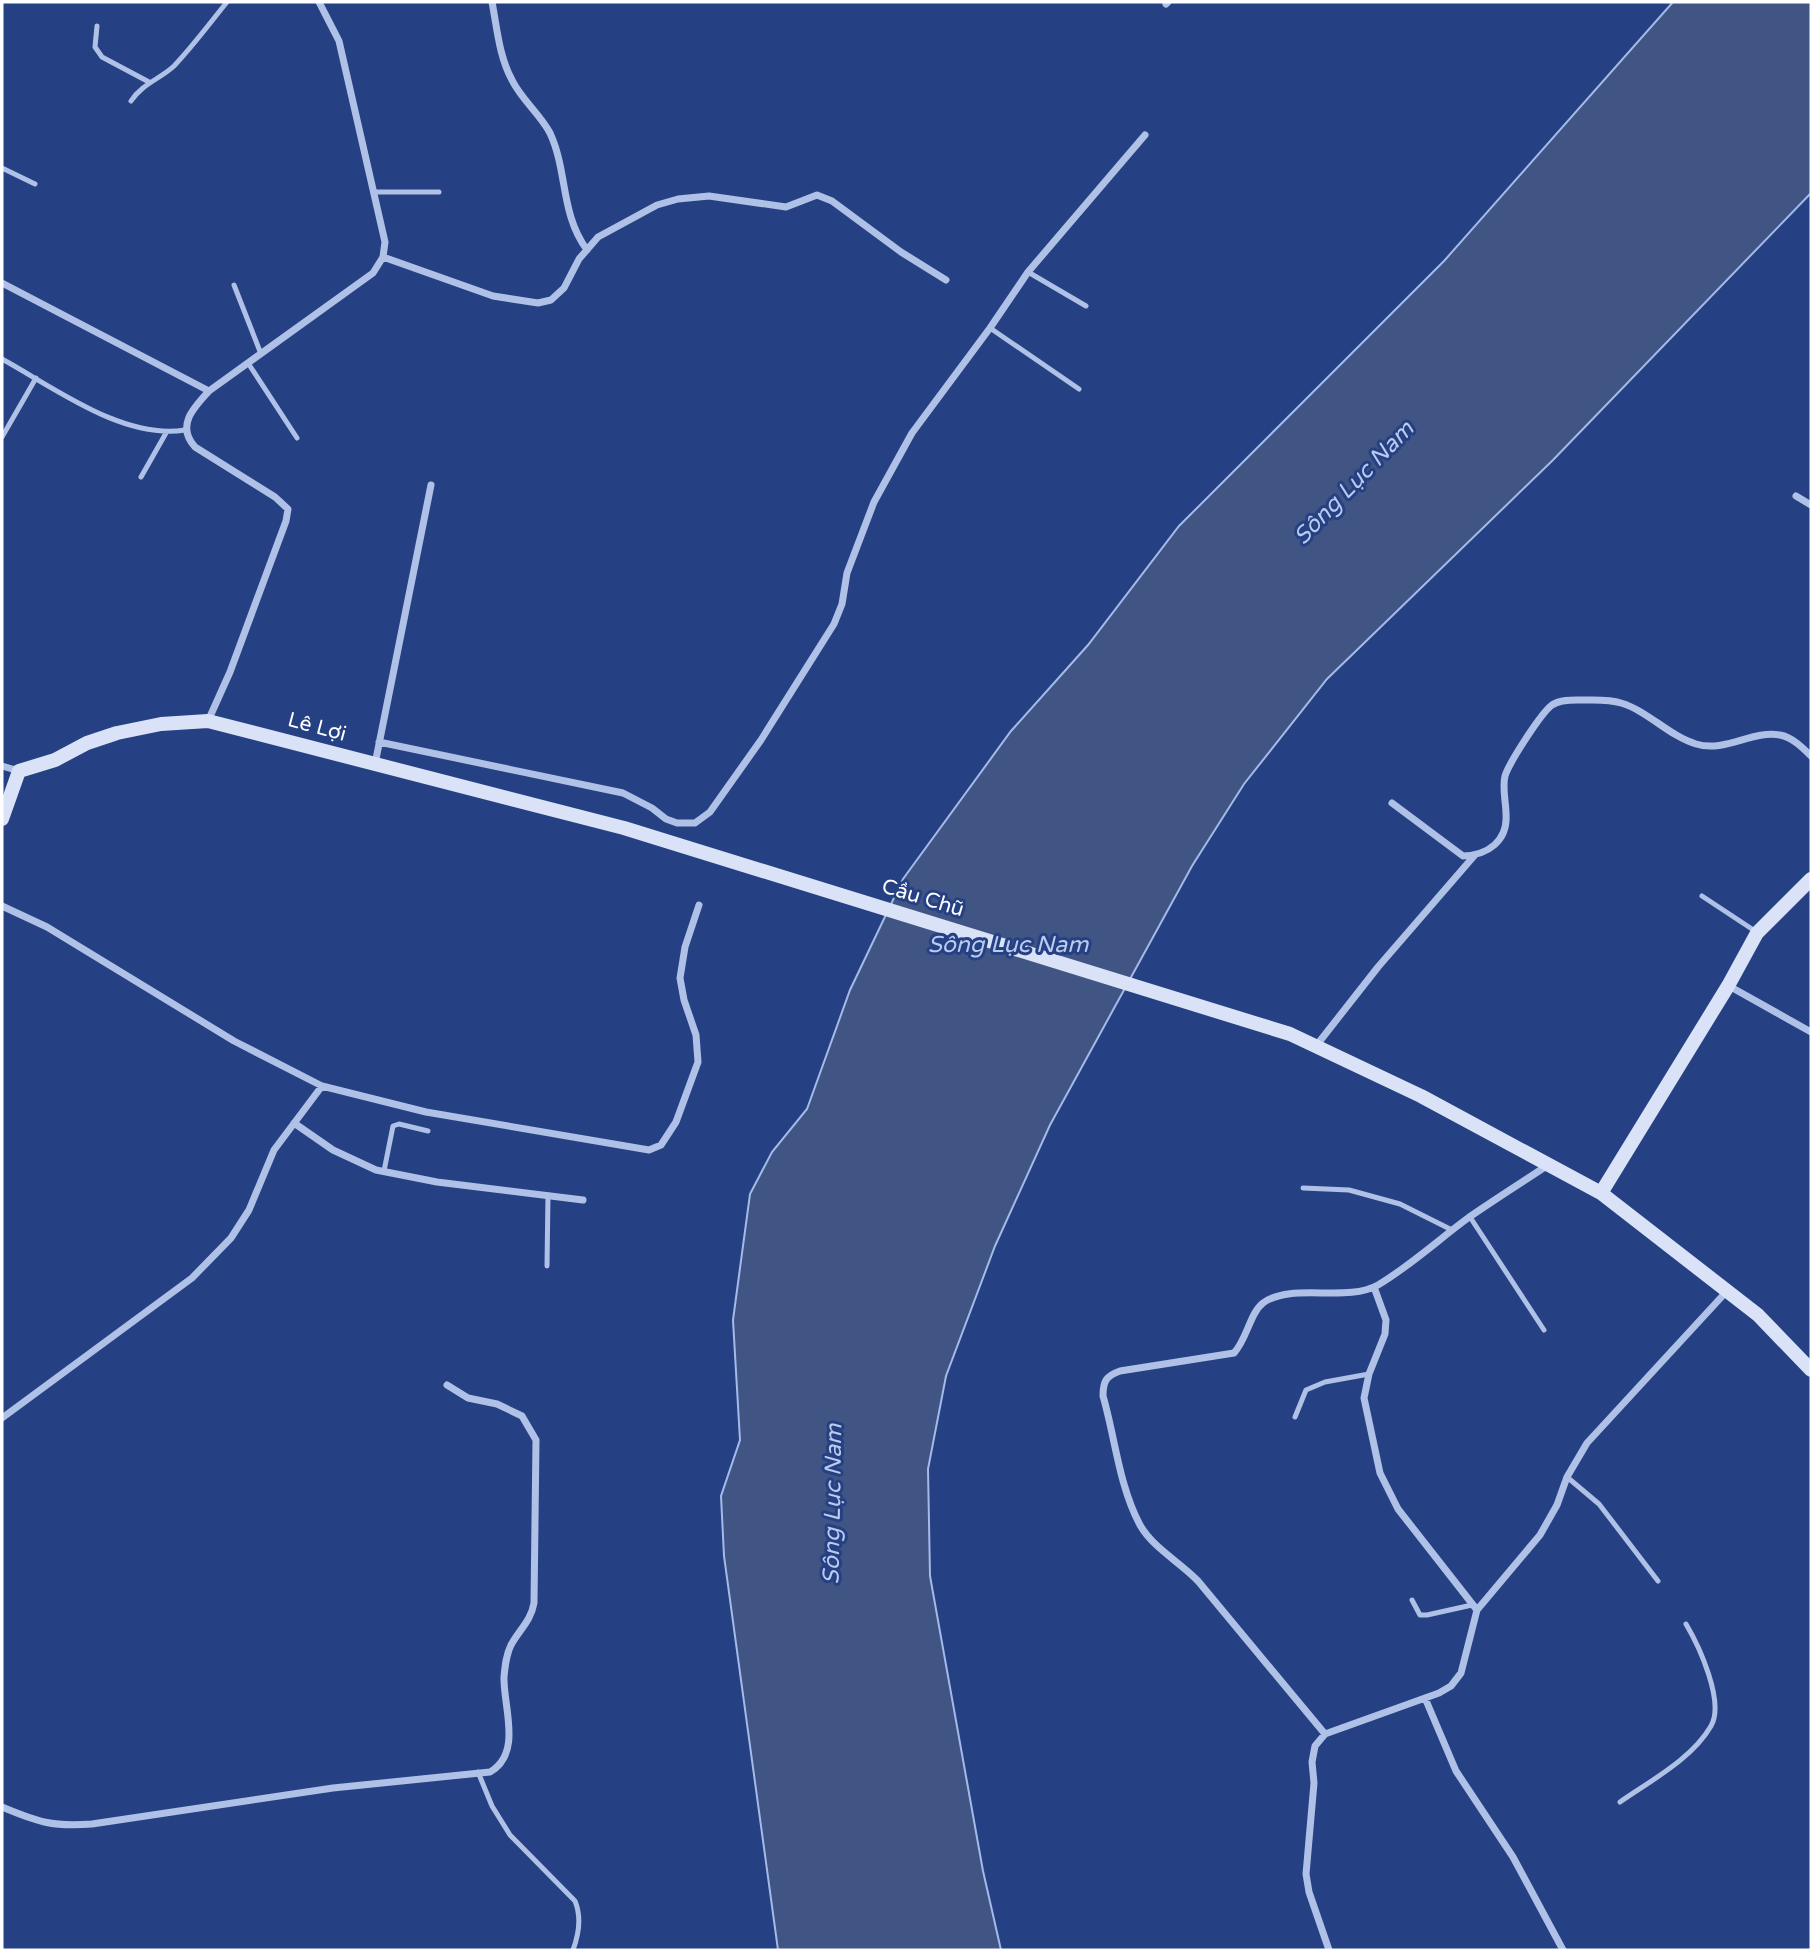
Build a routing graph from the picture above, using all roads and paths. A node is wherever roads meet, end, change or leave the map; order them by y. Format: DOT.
graph roads {
  1 [pos="227,2"];
  2 [pos="319,2"];
  3 [pos="492,2"];
  4 [pos="97,26"];
  5 [pos="149,82"];
  6 [pos="131,101"];
  7 [pos="1145,135"];
  8 [pos="2,168"];
  9 [pos="35,184"];
  10 [pos="373,192"];
  11 [pos="439,192"];
  12 [pos="587,250"];
  13 [pos="383,257"];
  14 [pos="1028,272"];
  15 [pos="946,280"];
  16 [pos="2,283"];
  17 [pos="234,285"];
  18 [pos="1086,306"];
  19 [pos="990,328"];
  20 [pos="261,354"];
  21 [pos="2,359"];
  22 [pos="248,363"];
  23 [pos="36,378"];
  24 [pos="1079,389"];
  25 [pos="209,391"];
  26 [pos="185,429"];
  27 [pos="166,433"];
  28 [pos="2,437"];
  29 [pos="297,438"];
  30 [pos="141,477"];
  31 [pos="431,485"];
  32 [pos="1796,496"];
  33 [pos="1811,505"];
  34 [pos="208,720"];
  35 [pos="379,742"];
  36 [pos="1811,756"];
  37 [pos="374,764"];
  38 [pos="2,766"];
  39 [pos="19,771"];
  40 [pos="1391,803"];
  41 [pos="2,819"];
  42 [pos="624,828"];
  43 [pos="1474,856"];
  44 [pos="1811,879"];
  45 [pos="1702,896"];
  46 [pos="699,905"];
  47 [pos="2,906"];
  48 [pos="1757,933"];
  49 [pos="1728,986"];
  50 [pos="1811,1032"];
  51 [pos="1316,1046"];
  52 [pos="321,1086"];
  53 [pos="294,1123"];
  54 [pos="428,1131"];
  55 [pos="1548,1165"];
  56 [pos="384,1171"];
  57 [pos="1303,1188"];
  58 [pos="1601,1193"];
  59 [pos="548,1195"];
  60 [pos="583,1200"];
  61 [pos="1470,1217"];
  62 [pos="1452,1230"];
  63 [pos="547,1266"];
  64 [pos="1374,1287"];
  65 [pos="1727,1291"];
  66 [pos="1544,1330"];
  67 [pos="1811,1370"];
  68 [pos="1369,1374"];
  69 [pos="447,1385"];
  70 [pos="1295,1417"];
  71 [pos="2,1418"];
  72 [pos="1567,1477"];
  73 [pos="1658,1581"];
  74 [pos="1412,1600"];
  75 [pos="1474,1607"];
  76 [pos="1686,1624"];
  77 [pos="1426,1698"];
  78 [pos="1325,1734"];
  79 [pos="478,1772"];
  80 [pos="1620,1802"];
  81 [pos="2,1807"];
  82 [pos="573,1950"];
  83 [pos="1329,1950"];
  84 [pos="1563,1950"];
  1 -- 5 [label="lane"];
  2 -- 10 [label="street"];
  3 -- 12 [label="street"];
  4 -- 5 [label="lane"];
  5 -- 6 [label="lane"];
  7 -- 14 [label="street"];
  8 -- 9 [label="lane"];
  10 -- 11 [label="lane"];
  10 -- 13 [label="street"];
  12 -- 13 [label="street"];
  12 -- 15 [label="street"];
  13 -- 20 [label="street"];
  14 -- 18 [label="lane"];
  14 -- 19 [label="street"];
  16 -- 25 [label="street"];
  17 -- 20 [label="lane"];
  19 -- 24 [label="lane"];
  19 -- 35 [label="street"];
  20 -- 22 [label="street"];
  21 -- 23 [label="lane"];
  22 -- 25 [label="street"];
  22 -- 29 [label="lane"];
  23 -- 27 [label="lane"];
  23 -- 28 [label="lane"];
  25 -- 26 [label="street"];
  26 -- 27 [label="lane"];
  26 -- 34 [label="street"];
  27 -- 30 [label="lane"];
  31 -- 35 [label="street"];
  32 -- 33 [label="street"];
  34 -- 37 [label="street, Lê Lợi"];
  34 -- 39 [label="street, Lê Lợi"];
  35 -- 37 [label="street"];
  36 -- 43 [label="street"];
  37 -- 42 [label="street, Lê Lợi"];
  38 -- 39 [label="street"];
  39 -- 41 [label="street"];
  40 -- 43 [label="street"];
  42 -- 51 [label="street, Cầu Chũ"];
  43 -- 51 [label="street"];
  44 -- 48 [label="street"];
  45 -- 48 [label="lane"];
  46 -- 52 [label="street"];
  47 -- 52 [label="street"];
  48 -- 49 [label="street"];
  49 -- 50 [label="street"];
  49 -- 58 [label="street"];
  51 -- 55 [label="street, Cầu Chũ"];
  52 -- 53 [label="street"];
  53 -- 56 [label="street"];
  53 -- 71 [label="street"];
  54 -- 56 [label="lane"];
  55 -- 58 [label="street, Cầu Chũ"];
  55 -- 61 [label="street"];
  56 -- 59 [label="street"];
  57 -- 62 [label="lane"];
  58 -- 65 [label="street, Cầu Chũ"];
  59 -- 60 [label="street"];
  59 -- 63 [label="lane"];
  61 -- 62 [label="street"];
  61 -- 66 [label="lane"];
  62 -- 64 [label="street"];
  64 -- 68 [label="street"];
  64 -- 78 [label="street"];
  65 -- 67 [label="street, Cầu Chũ"];
  65 -- 72 [label="street"];
  68 -- 70 [label="lane"];
  68 -- 75 [label="street"];
  69 -- 79 [label="street"];
  72 -- 73 [label="lane"];
  72 -- 75 [label="street"];
  74 -- 75 [label="lane"];
  75 -- 77 [label="street"];
  76 -- 80 [label="lane"];
  77 -- 78 [label="street"];
  77 -- 84 [label="street"];
  78 -- 83 [label="street"];
  79 -- 81 [label="street"];
  79 -- 82 [label="lane"];
}
